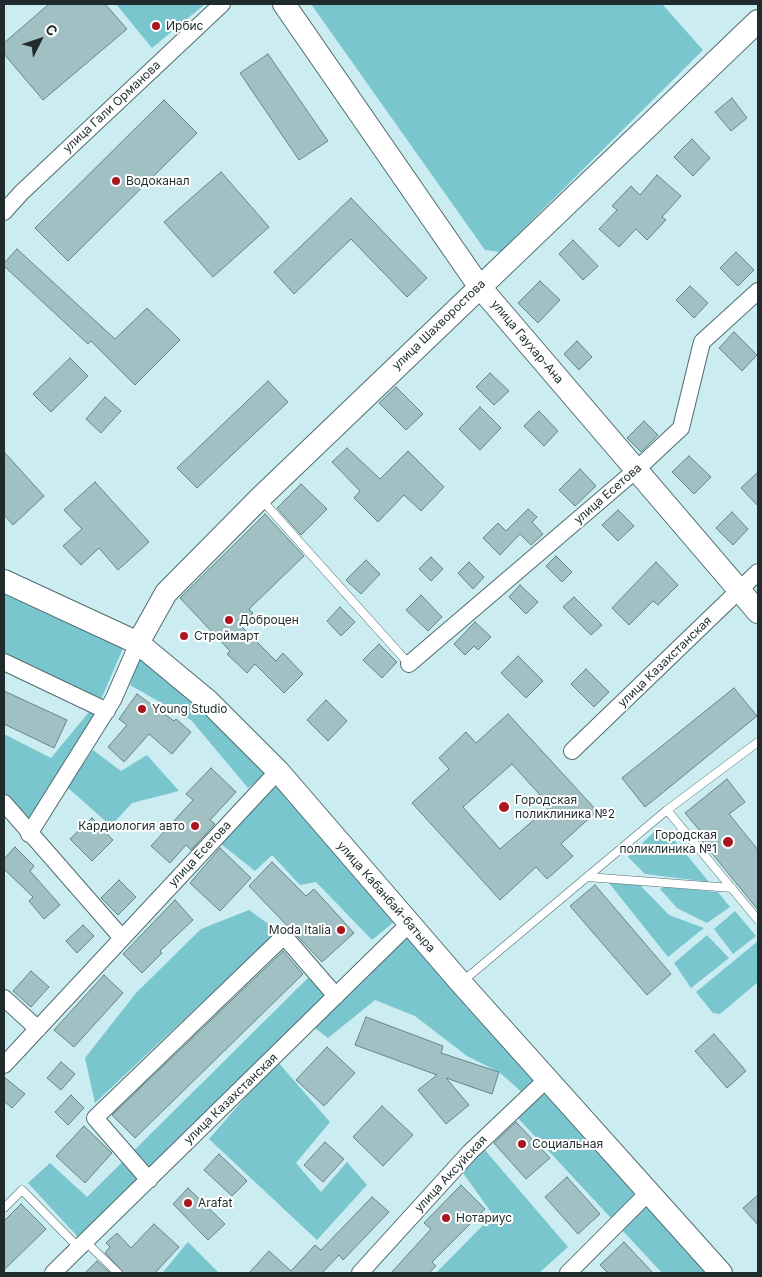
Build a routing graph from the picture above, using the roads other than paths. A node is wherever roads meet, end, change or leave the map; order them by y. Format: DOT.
graph roads {
  1 [pos="222,4"];
  2 [pos="284,4"];
  3 [pos="758,21"];
  4 [pos="4,212"];
  5 [pos="479,286"];
  6 [pos="758,291"];
  7 [pos="636,470"];
  8 [pos="260,498"];
  9 [pos="758,572"];
  10 [pos="4,581"];
  11 [pos="739,591"];
  12 [pos="758,612"];
  13 [pos="138,643"];
  14 [pos="4,662"];
  15 [pos="408,664"];
  16 [pos="107,711"];
  17 [pos="758,742"];
  18 [pos="572,751"];
  19 [pos="278,771"];
  20 [pos="4,803"];
  21 [pos="667,810"];
  22 [pos="29,834"];
  23 [pos="587,877"];
  24 [pos="732,888"];
  25 [pos="758,920"];
  26 [pos="410,924"];
  27 [pos="122,938"];
  28 [pos="461,983"];
  29 [pos="336,996"];
  30 [pos="4,998"];
  31 [pos="38,1029"];
  32 [pos="4,1065"];
  33 [pos="546,1080"];
  34 [pos="149,1180"];
  35 [pos="648,1193"];
  36 [pos="4,1208"];
  37 [pos="82,1245"];
  38 [pos="53,1273"];
  39 [pos="118,1273"];
  40 [pos="360,1273"];
  41 [pos="568,1273"];
  42 [pos="721,1273"];
  1 -- 4 [label="street, улица Гали Орманова"];
  2 -- 5 [label="street, улица Гаухар-Ана"];
  3 -- 5 [label="street, улица Шахворостова"];
  5 -- 7 [label="street, улица Гаухар-Ана"];
  5 -- 8 [label="street, улица Шахворостова"];
  6 -- 7 [label="street, улица Есетова"];
  7 -- 11 [label="street, улица Гаухар-Ана"];
  7 -- 15 [label="street, улица Есетова"];
  8 -- 13 [label="street, улица Шахворостова"];
  8 -- 15 [label="lane"];
  9 -- 11 [label="street, улица Казахстанская"];
  10 -- 13 [label="street, улица Кабанбай-батыра"];
  11 -- 12 [label="street, улица Гаухар-Ана"];
  11 -- 18 [label="street, улица Казахстанская"];
  13 -- 16 [label="street"];
  13 -- 19 [label="street, улица Кабанбай-батыра"];
  14 -- 16 [label="street"];
  16 -- 22 [label="street"];
  17 -- 21 [label="lane"];
  19 -- 26 [label="street, улица Кабанбай-батыра"];
  19 -- 27 [label="street, улица Есетова"];
  20 -- 22 [label="street"];
  21 -- 23 [label="lane"];
  21 -- 24 [label="lane"];
  22 -- 27 [label="street"];
  23 -- 24 [label="lane"];
  23 -- 28 [label="lane"];
  24 -- 25 [label="lane"];
  26 -- 28 [label="street, улица Кабанбай-батыра"];
  26 -- 29 [label="street, улица Казахстанская"];
  27 -- 31 [label="street, улица Есетова"];
  28 -- 33 [label="street, улица Кабанбай-батыра"];
  29 -- 34 [label="street, улица Казахстанская"];
  29 -- 34 [label="street"];
  30 -- 31 [label="street"];
  31 -- 32 [label="street, улица Есетова"];
  33 -- 35 [label="street, улица Кабанбай-батыра"];
  33 -- 40 [label="street, улица Аксуйская"];
  34 -- 37 [label="street, улица Казахстанская"];
  35 -- 41 [label="street"];
  35 -- 42 [label="street, улица Кабанбай-батыра"];
  36 -- 37 [label="lane"];
  37 -- 38 [label="street, улица Казахстанская"];
  37 -- 39 [label="lane"];
}
